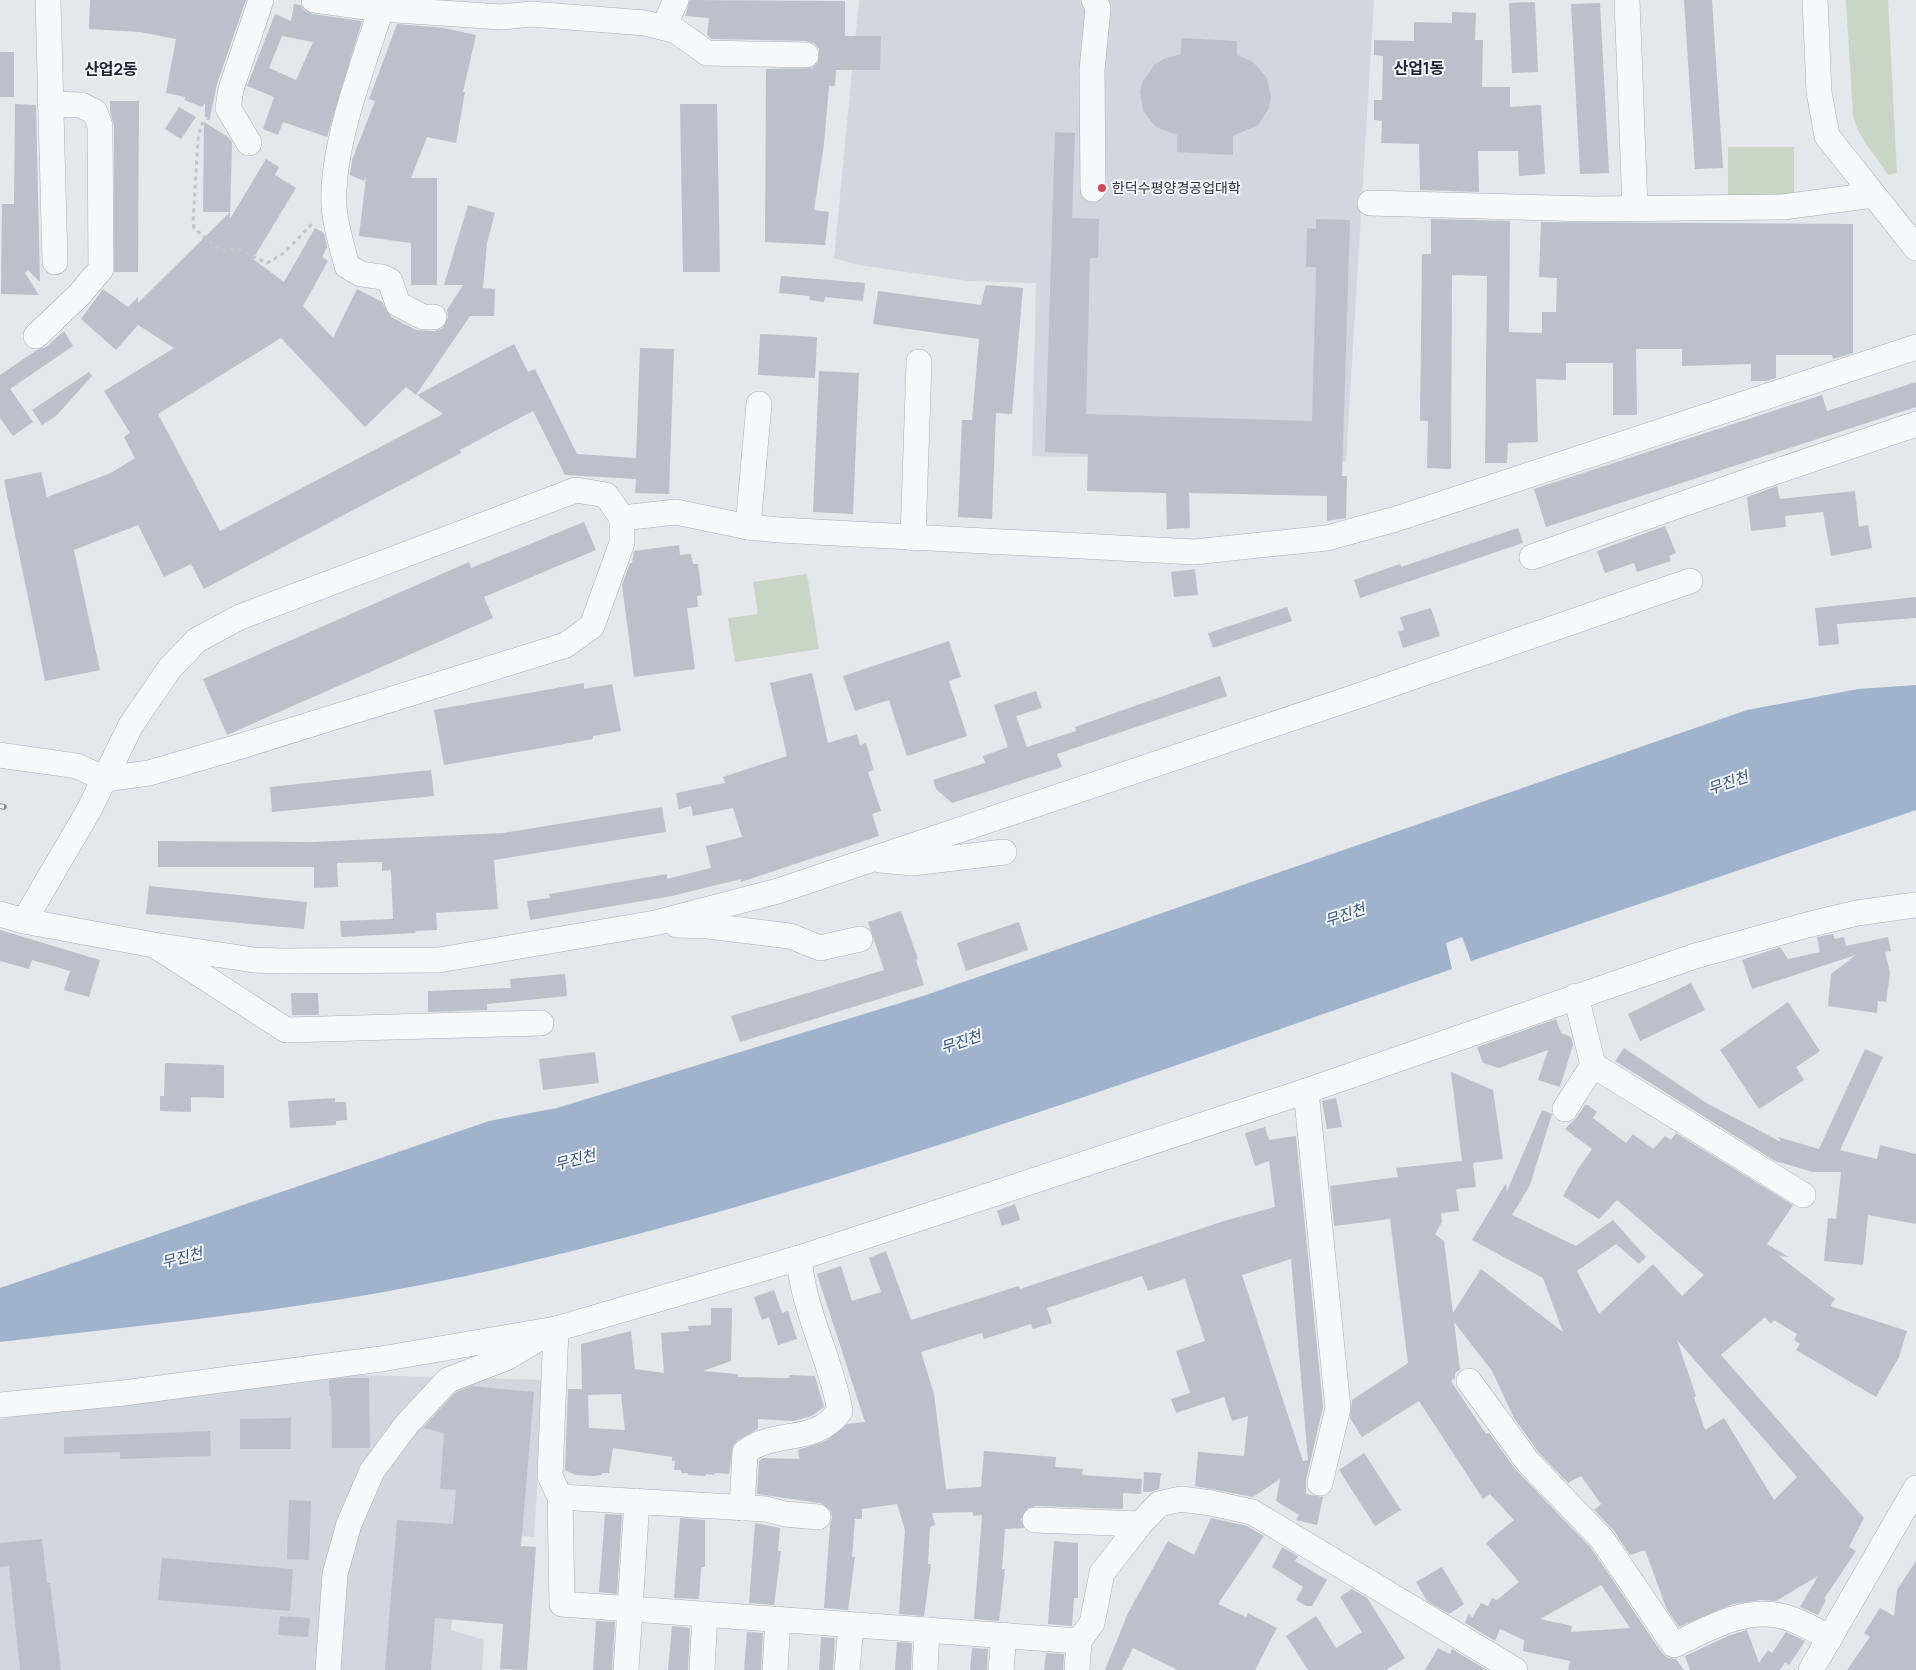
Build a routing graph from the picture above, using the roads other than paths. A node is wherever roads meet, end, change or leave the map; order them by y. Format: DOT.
graph roads {
  1 [pos="48,0"];
  2 [pos="261,0"];
  3 [pos="314,0"];
  4 [pos="676,0"];
  5 [pos="1094,0"];
  6 [pos="1627,0"];
  7 [pos="1815,0"];
  8 [pos="532,7"];
  9 [pos="381,9"];
  10 [pos="664,27"];
  11 [pos="806,55"];
  12 [pos="50,104"];
  13 [pos="249,143"];
  14 [pos="1093,189"];
  15 [pos="1873,194"];
  16 [pos="1370,203"];
  17 [pos="1635,208"];
  18 [pos="1916,248"];
  19 [pos="55,262"];
  20 [pos="434,317"];
  21 [pos="36,336"];
  22 [pos="1916,347"];
  23 [pos="919,362"];
  24 [pos="759,404"];
  25 [pos="1916,424"];
  26 [pos="622,518"];
  27 [pos="748,527"];
  28 [pos="913,538"];
  29 [pos="1532,557"];
  30 [pos="1690,581"];
  31 [pos="0,755"];
  32 [pos="105,779"];
  33 [pos="1004,852"];
  34 [pos="872,858"];
  35 [pos="1916,905"];
  36 [pos="0,914"];
  37 [pos="24,921"];
  38 [pos="655,923"];
  39 [pos="860,939"];
  40 [pos="154,945"];
  41 [pos="1576,996"];
  42 [pos="541,1022"];
  43 [pos="1593,1065"];
  44 [pos="1306,1091"];
  45 [pos="1565,1109"];
  46 [pos="1803,1195"];
  47 [pos="799,1258"];
  48 [pos="556,1329"];
  49 [pos="1469,1381"];
  50 [pos="0,1405"];
  51 [pos="1320,1483"];
  52 [pos="1916,1488"];
  53 [pos="560,1496"];
  54 [pos="637,1501"];
  55 [pos="742,1508"];
  56 [pos="818,1517"];
  57 [pos="1035,1520"];
  58 [pos="1140,1524"];
  59 [pos="630,1609"];
  60 [pos="705,1614"];
  61 [pos="778,1619"];
  62 [pos="850,1624"];
  63 [pos="927,1630"];
  64 [pos="1004,1636"];
  65 [pos="1830,1638"];
  66 [pos="1080,1641"];
  67 [pos="328,1670"];
  68 [pos="626,1670"];
  69 [pos="702,1670"];
  70 [pos="775,1670"];
  71 [pos="847,1670"];
  72 [pos="925,1670"];
  73 [pos="1001,1670"];
  74 [pos="1077,1670"];
  75 [pos="1515,1670"];
  76 [pos="1811,1670"];
  1 -- 12 [label="street"];
  2 -- 13 [label="street"];
  3 -- 9 [label="street"];
  4 -- 10 [label="street"];
  5 -- 14 [label="street"];
  6 -- 17 [label="street"];
  7 -- 15 [label="street"];
  8 -- 9 [label="street"];
  8 -- 10 [label="street"];
  9 -- 20 [label="street"];
  10 -- 11 [label="street"];
  12 -- 19 [label="street"];
  12 -- 21 [label="street"];
  15 -- 17 [label="street"];
  15 -- 18 [label="street"];
  16 -- 17 [label="street"];
  22 -- 28 [label="street"];
  23 -- 28 [label="street"];
  24 -- 27 [label="street"];
  25 -- 29 [label="street"];
  26 -- 27 [label="street"];
  26 -- 32 [label="street"];
  26 -- 32 [label="street"];
  27 -- 28 [label="street"];
  30 -- 34 [label="street"];
  31 -- 32 [label="street"];
  32 -- 37 [label="street"];
  33 -- 34 [label="street"];
  34 -- 38 [label="street"];
  35 -- 41 [label="street"];
  36 -- 37 [label="street"];
  37 -- 40 [label="street"];
  38 -- 39 [label="street"];
  38 -- 40 [label="street"];
  40 -- 42 [label="street"];
  41 -- 43 [label="street"];
  41 -- 44 [label="street"];
  43 -- 45 [label="street"];
  43 -- 46 [label="street"];
  44 -- 47 [label="street"];
  44 -- 51 [label="street"];
  47 -- 48 [label="street"];
  47 -- 55 [label="street"];
  48 -- 50 [label="street"];
  48 -- 53 [label="street"];
  48 -- 67 [label="street"];
  49 -- 65 [label="street"];
  52 -- 65 [label="street"];
  53 -- 54 [label="street"];
  53 -- 59 [label="street"];
  54 -- 55 [label="street"];
  54 -- 59 [label="street"];
  55 -- 56 [label="street"];
  57 -- 58 [label="street"];
  58 -- 66 [label="street"];
  58 -- 75 [label="street"];
  59 -- 60 [label="street"];
  59 -- 68 [label="street"];
  60 -- 61 [label="street"];
  60 -- 69 [label="street"];
  61 -- 62 [label="street"];
  61 -- 70 [label="street"];
  62 -- 63 [label="street"];
  62 -- 71 [label="street"];
  63 -- 64 [label="street"];
  63 -- 72 [label="street"];
  64 -- 66 [label="street"];
  64 -- 73 [label="street"];
  65 -- 76 [label="street"];
  66 -- 74 [label="street"];
}
